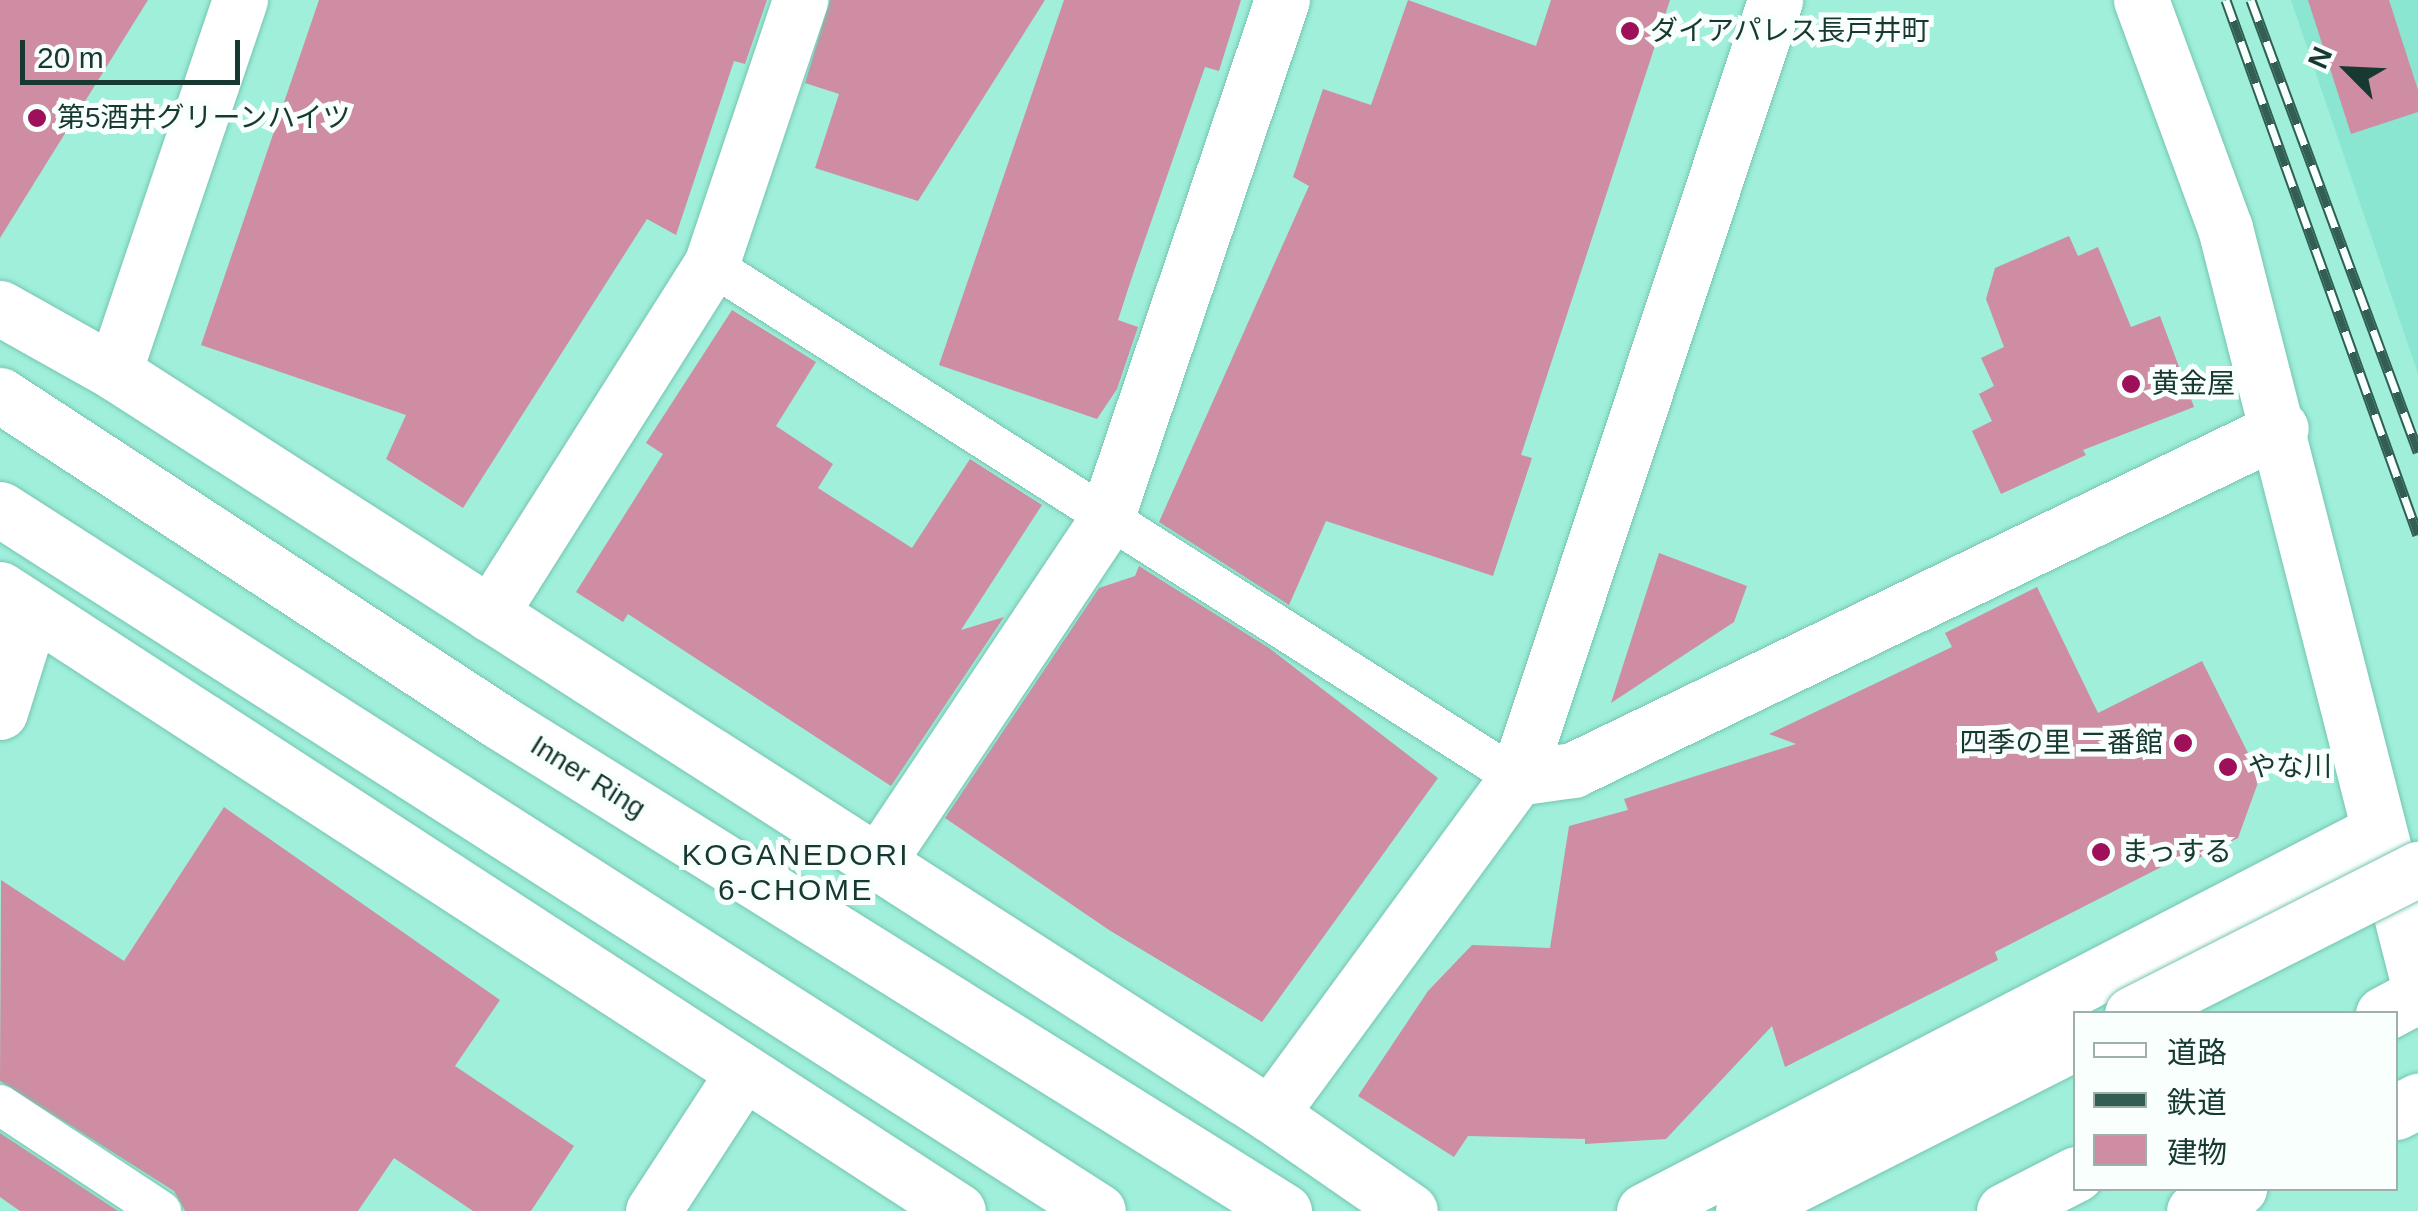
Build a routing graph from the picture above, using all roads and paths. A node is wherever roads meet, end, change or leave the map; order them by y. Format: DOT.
graph roads {
  1 [pos="240,0"];
  2 [pos="800,0"];
  3 [pos="1282,0"];
  4 [pos="1775,0"];
  5 [pos="2141,0"];
  6 [pos="711,265"];
  7 [pos="0,308"];
  8 [pos="114,372"];
  9 [pos="0,395"];
  10 [pos="2280,428"];
  11 [pos="0,510"];
  12 [pos="1106,522"];
  13 [pos="16,600"];
  14 [pos="490,614"];
  15 [pos="0,712"];
  16 [pos="1517,778"];
  17 [pos="2378,830"];
  18 [pos="878,863"];
  19 [pos="2418,869"];
  20 [pos="2418,982"];
  21 [pos="2418,995"];
  22 [pos="2138,1011"];
  23 [pos="2389,1011"];
  24 [pos="2073,1044"];
  25 [pos="743,1073"];
  26 [pos="0,1105"];
  27 [pos="1270,1114"];
  28 [pos="2073,1176"];
  29 [pos="2233,1191"];
  30 [pos="161,1211"];
  31 [pos="654,1211"];
  32 [pos="958,1211"];
  33 [pos="1098,1211"];
  34 [pos="1284,1211"];
  35 [pos="1410,1211"];
  36 [pos="1644,1211"];
  37 [pos="1743,1211"];
  38 [pos="2004,1211"];
  39 [pos="2194,1211"];
  1 -- 8 [label="street"];
  2 -- 6 [label="street"];
  3 -- 12 [label="street"];
  4 -- 16 [label="street"];
  5 -- 10 [label="street"];
  6 -- 12 [label="lane"];
  6 -- 14 [label="street"];
  7 -- 8 [label="street"];
  8 -- 14 [label="street"];
  9 -- 34 [label="street, Inner Ring"];
  10 -- 16 [label="street"];
  10 -- 17 [label="street"];
  11 -- 33 [label="street"];
  12 -- 16 [label="lane"];
  12 -- 18 [label="street"];
  13 -- 15 [label="street"];
  13 -- 25 [label="street"];
  14 -- 18 [label="street"];
  16 -- 27 [label="street"];
  17 -- 20 [label="street"];
  17 -- 36 [label="street"];
  18 -- 27 [label="street"];
  19 -- 22 [label="street, bridge"];
  21 -- 23 [label="street"];
  24 -- 37 [label="street"];
  25 -- 31 [label="street"];
  25 -- 32 [label="street"];
  26 -- 30 [label="lane"];
  27 -- 35 [label="street"];
  28 -- 38 [label="street"];
  29 -- 39 [label="street"];
}
